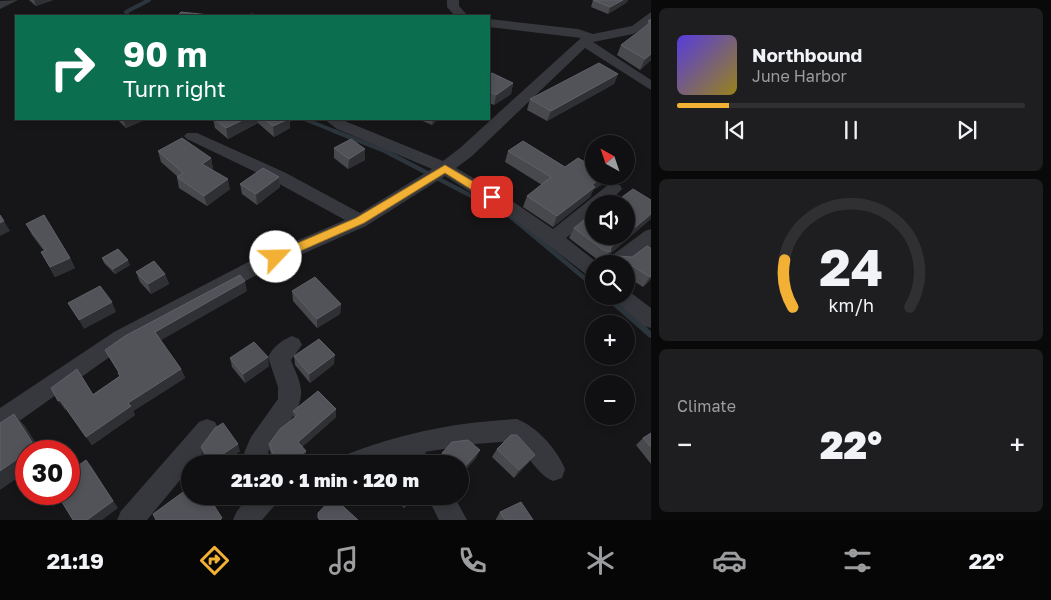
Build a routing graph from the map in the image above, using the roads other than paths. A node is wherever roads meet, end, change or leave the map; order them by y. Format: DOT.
graph roads {
  1 [pos="12,0"];
  2 [pos="454,0"];
  3 [pos="0,5"];
  4 [pos="461,15"];
  5 [pos="650,21"];
  6 [pos="490,23"];
  7 [pos="587,40"];
  8 [pos="651,86"];
  9 [pos="332,120"];
  10 [pos="192,136"];
  11 [pos="439,173"];
  12 [pos="614,189"];
  13 [pos="607,195"];
  14 [pos="585,213"];
  15 [pos="360,221"];
  16 [pos="651,236"];
  17 [pos="554,238"];
  18 [pos="626,255"];
  19 [pos="585,263"];
  20 [pos="634,305"];
  21 [pos="651,320"];
  22 [pos="292,345"];
  23 [pos="0,421"];
  24 [pos="207,430"];
  25 [pos="399,446"];
  26 [pos="257,455"];
  27 [pos="376,455"];
  28 [pos="413,455"];
  29 [pos="553,469"];
  30 [pos="258,505"];
  31 [pos="445,505"];
  32 [pos="130,520"];
  33 [pos="246,520"];
  34 [pos="454,520"];
  1 -- 3 [label="street"];
  2 -- 4 [label="street"];
  5 -- 7 [label="street"];
  6 -- 7 [label="street"];
  7 -- 8 [label="street"];
  7 -- 11 [label="street"];
  9 -- 11 [label="street"];
  10 -- 15 [label="street"];
  11 -- 15 [label="street"];
  11 -- 17 [label="street"];
  12 -- 13 [label="street"];
  14 -- 17 [label="street"];
  15 -- 23 [label="street"];
  16 -- 18 [label="street"];
  17 -- 19 [label="street"];
  20 -- 21 [label="street"];
  22 -- 26 [label="street"];
  24 -- 32 [label="street"];
  25 -- 27 [label="street"];
  25 -- 28 [label="street"];
  25 -- 29 [label="street"];
  30 -- 33 [label="street"];
  31 -- 34 [label="street"];
}
